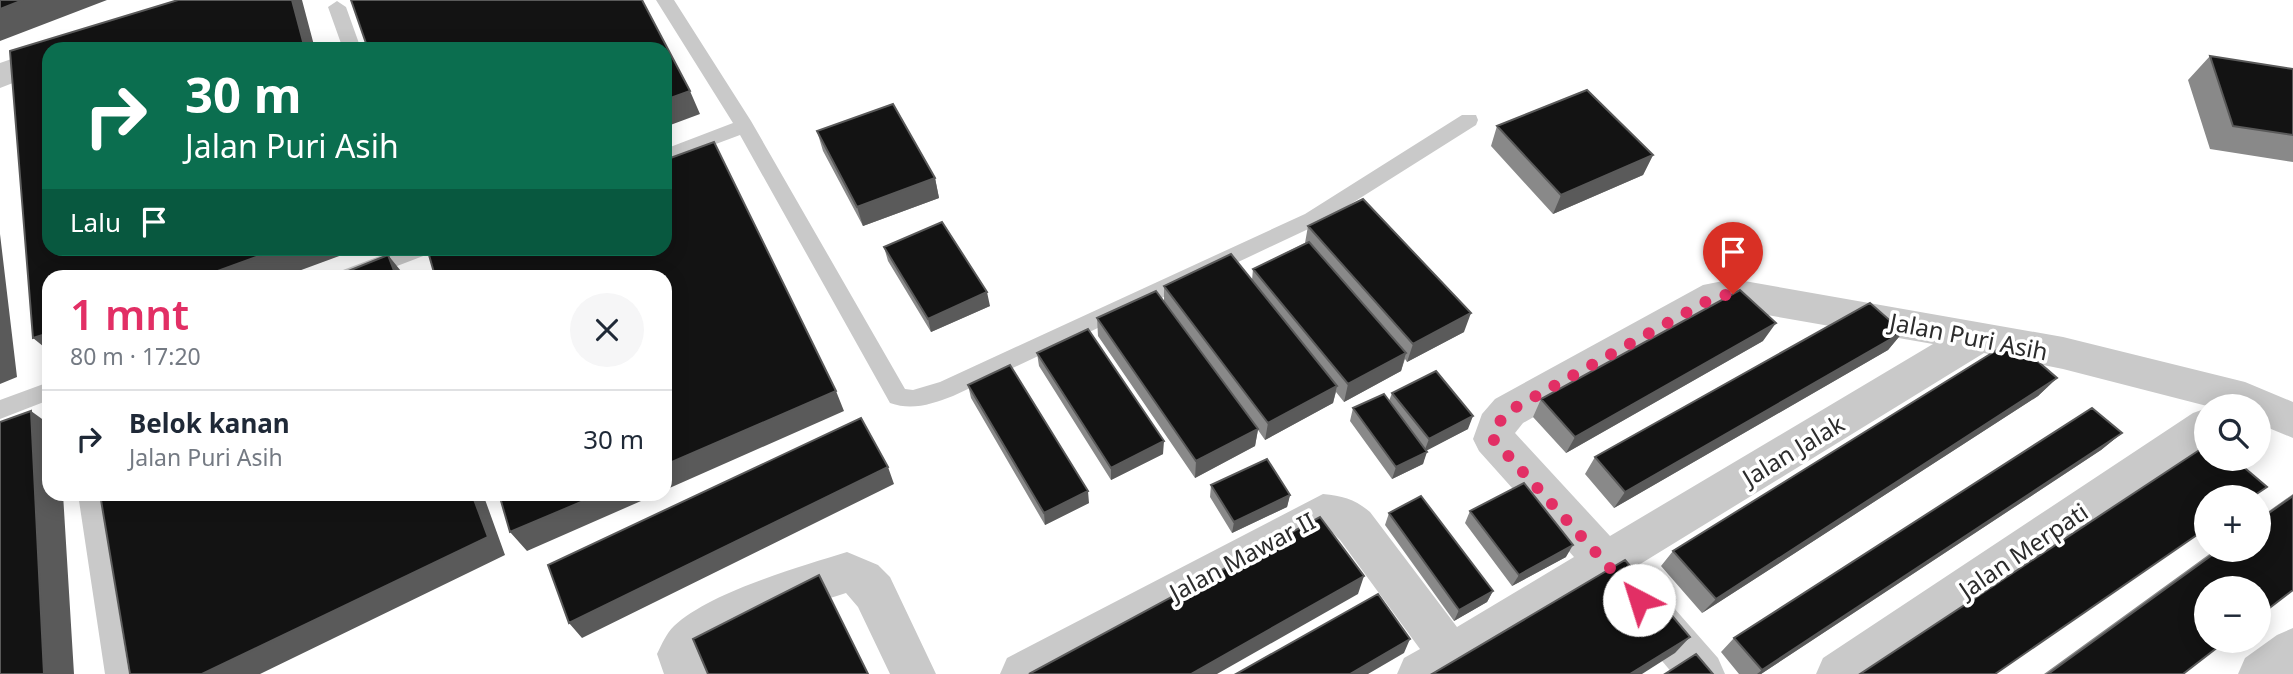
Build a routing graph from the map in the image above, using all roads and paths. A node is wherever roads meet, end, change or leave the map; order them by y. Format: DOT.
graph roads {
  1 [pos="665,0"];
  2 [pos="337,7"];
  3 [pos="350,42"];
  4 [pos="42,60"];
  5 [pos="0,76"];
  6 [pos="1469,120"];
  7 [pos="744,126"];
  8 [pos="672,153"];
  9 [pos="403,256"];
  10 [pos="366,270"];
  11 [pos="1979,336"];
  12 [pos="42,394"];
  13 [pos="2208,394"];
  14 [pos="0,410"];
  15 [pos="2271,414"];
  16 [pos="2293,421"];
  17 [pos="2194,434"];
  18 [pos="90,501"];
  19 [pos="1607,563"];
  20 [pos="2293,650"];
  21 [pos="1436,665"];
  22 [pos="117,674"];
  23 [pos="687,674"];
  24 [pos="913,674"];
  25 [pos="1023,674"];
  26 [pos="1702,674"];
  27 [pos="1839,674"];
  28 [pos="2261,674"];
  1 -- 7 [label="lane"];
  2 -- 3 [label="lane"];
  4 -- 5 [label="street"];
  6 -- 7 [label="lane"];
  7 -- 8 [label="lane"];
  9 -- 10 [label="lane"];
  11 -- 13 [label="street, Jalan Puri Asih"];
  11 -- 19 [label="street, Jalan Jalak"];
  11 -- 19 [label="street, Jalan Puri Asih"];
  12 -- 14 [label="lane"];
  15 -- 16 [label="street, Jalan Puri Asih"];
  17 -- 27 [label="street, Jalan Merpati"];
  18 -- 22 [label="lane"];
  19 -- 21 [label="street, Jalan Jalak"];
  19 -- 26 [label="street, Jalan Puri Asih"];
  20 -- 28 [label="street"];
  21 -- 25 [label="street, Jalan Mawar II"];
  23 -- 24 [label="street"];
}
